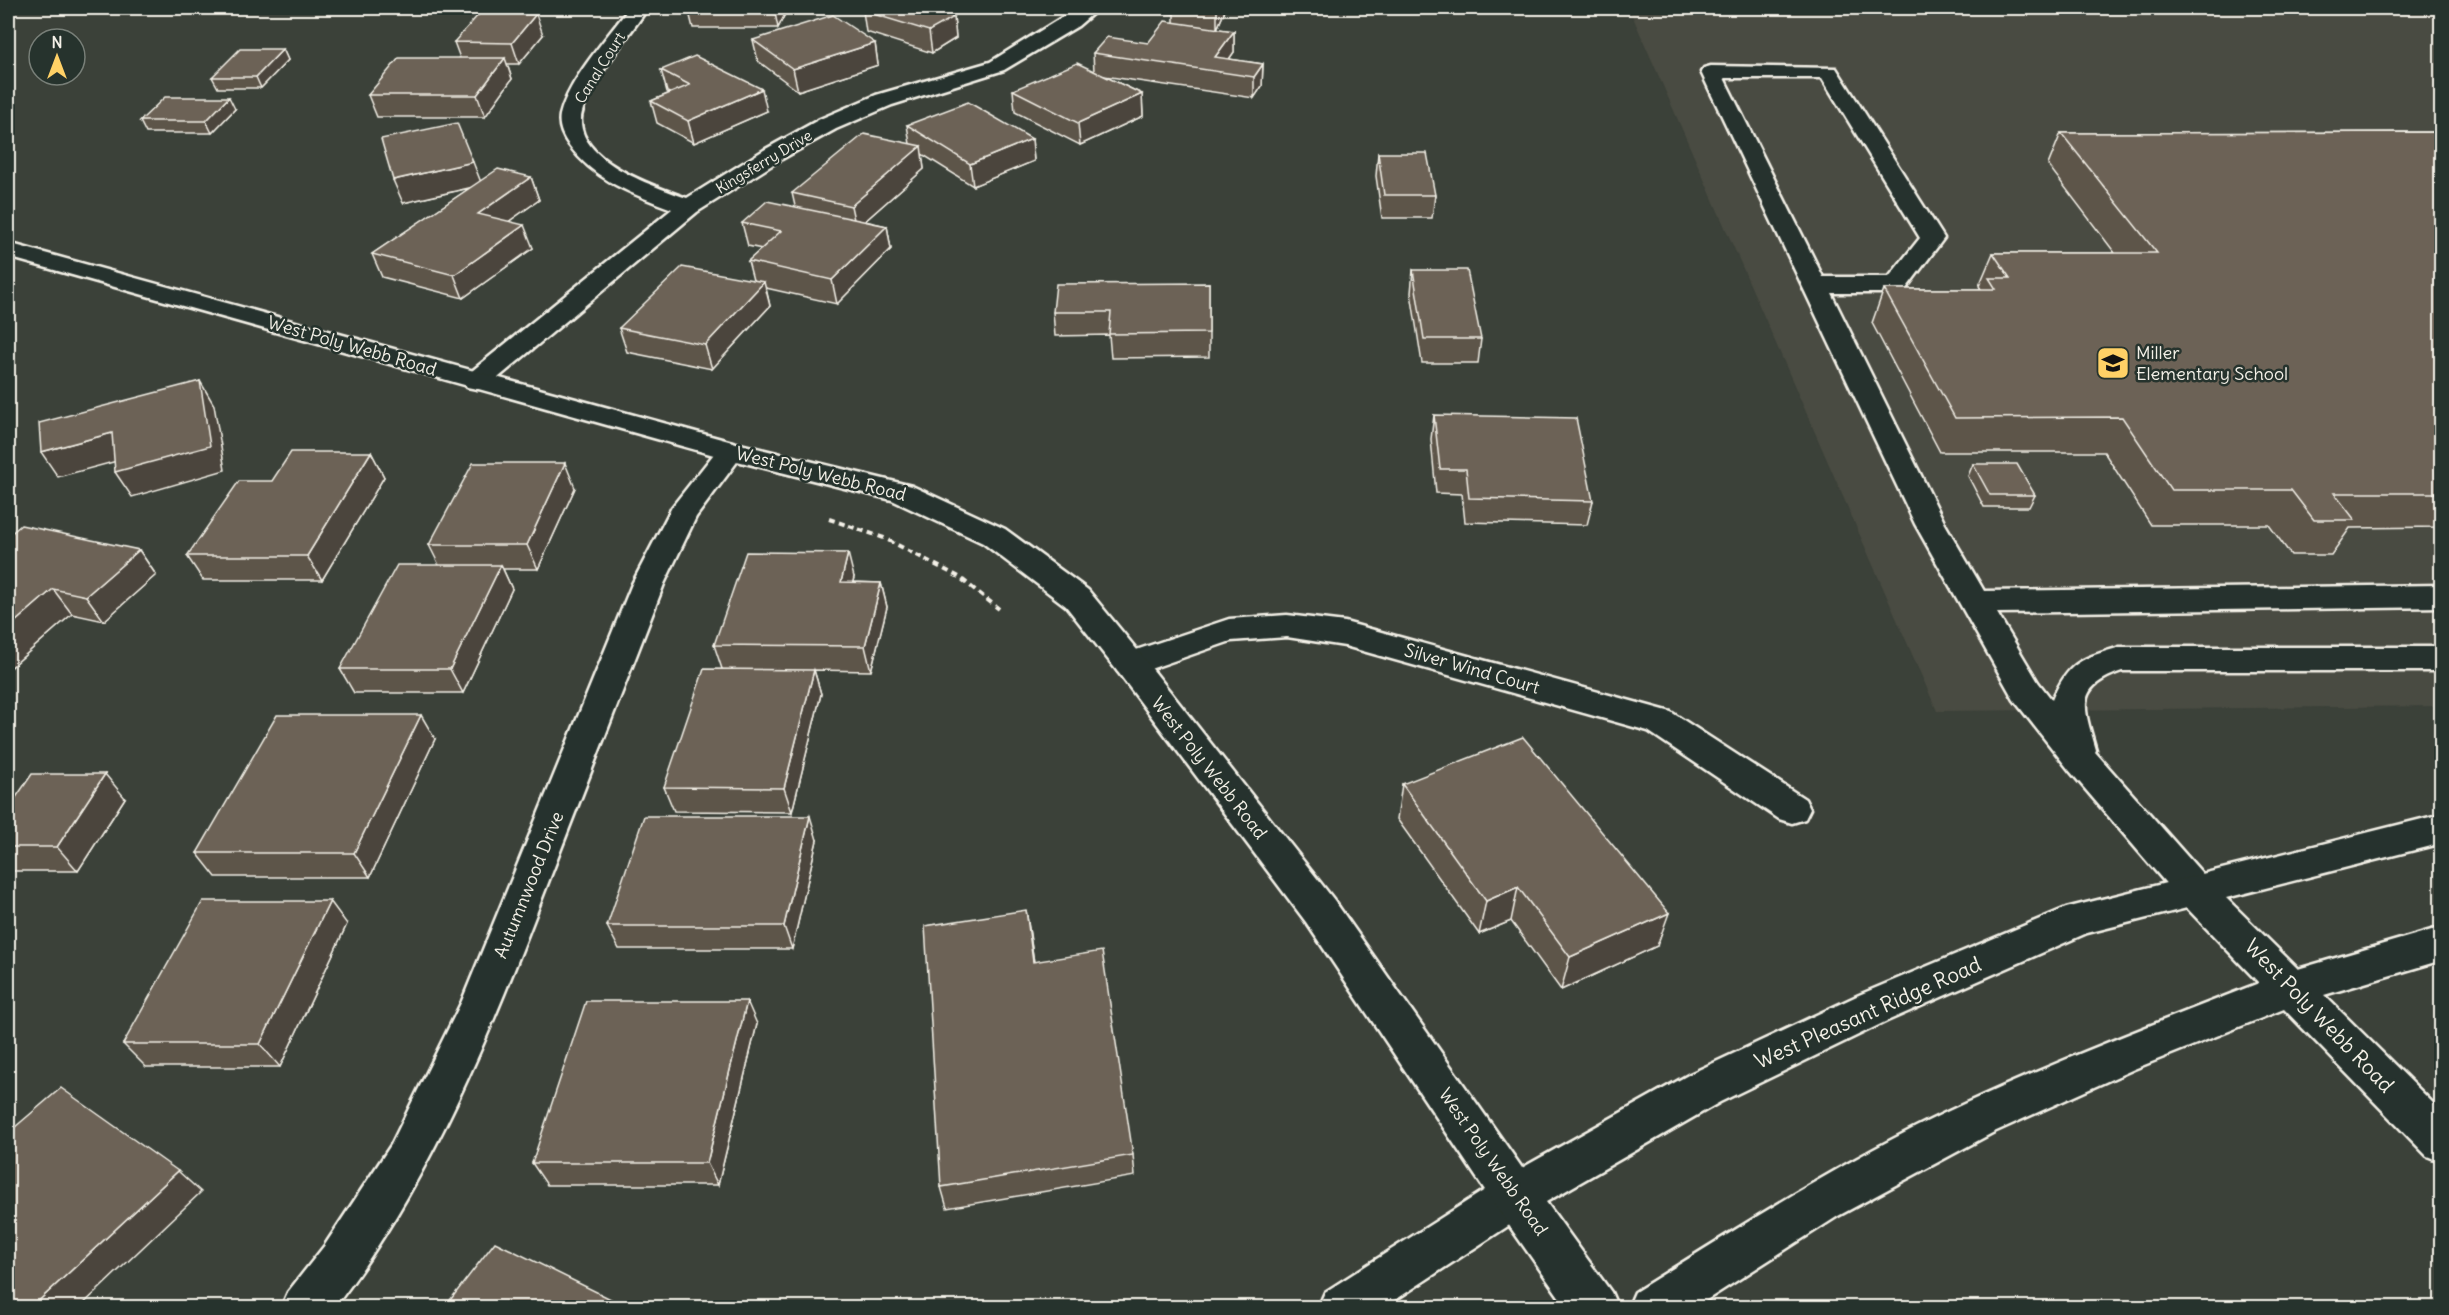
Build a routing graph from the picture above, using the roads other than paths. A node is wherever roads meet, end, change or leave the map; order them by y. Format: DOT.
graph roads {
  1 [pos="638,8"];
  2 [pos="1089,8"];
  3 [pos="689,207"];
  4 [pos="8,250"];
  5 [pos="1816,285"];
  6 [pos="477,381"];
  7 [pos="731,451"];
  8 [pos="2442,596"];
  9 [pos="1976,602"];
  10 [pos="2442,659"];
  11 [pos="1130,664"];
  12 [pos="2081,760"];
  13 [pos="1792,810"];
  14 [pos="2442,828"];
  15 [pos="2195,891"];
  16 [pos="2442,943"];
  17 [pos="2291,988"];
  18 [pos="2442,1142"];
  19 [pos="1515,1196"];
  20 [pos="304,1308"];
  21 [pos="1341,1308"];
  22 [pos="1595,1308"];
  23 [pos="1651,1308"];
  1 -- 3 [label="street, Canal Court"];
  2 -- 3 [label="street, Kingsferry Drive"];
  3 -- 6 [label="street, Kingsferry Drive"];
  4 -- 6 [label="street, West Poly Webb Road"];
  5 -- 5 [label="street, West Poly Webb Road"];
  5 -- 9 [label="street, West Poly Webb Road"];
  6 -- 7 [label="street, West Poly Webb Road"];
  7 -- 11 [label="street, West Poly Webb Road"];
  7 -- 20 [label="street, Autumnwood Drive"];
  8 -- 9 [label="street"];
  9 -- 12 [label="street, West Poly Webb Road"];
  10 -- 12 [label="street"];
  11 -- 13 [label="street, Silver Wind Court"];
  11 -- 19 [label="street, West Poly Webb Road"];
  12 -- 15 [label="street, West Poly Webb Road"];
  14 -- 15 [label="street, West Pleasant Ridge Road"];
  15 -- 17 [label="street, West Poly Webb Road"];
  15 -- 19 [label="street, West Pleasant Ridge Road"];
  16 -- 17 [label="street"];
  17 -- 18 [label="street, West Poly Webb Road"];
  17 -- 23 [label="street"];
  19 -- 21 [label="street, West Pleasant Ridge Road"];
  19 -- 22 [label="street, West Poly Webb Road"];
}
